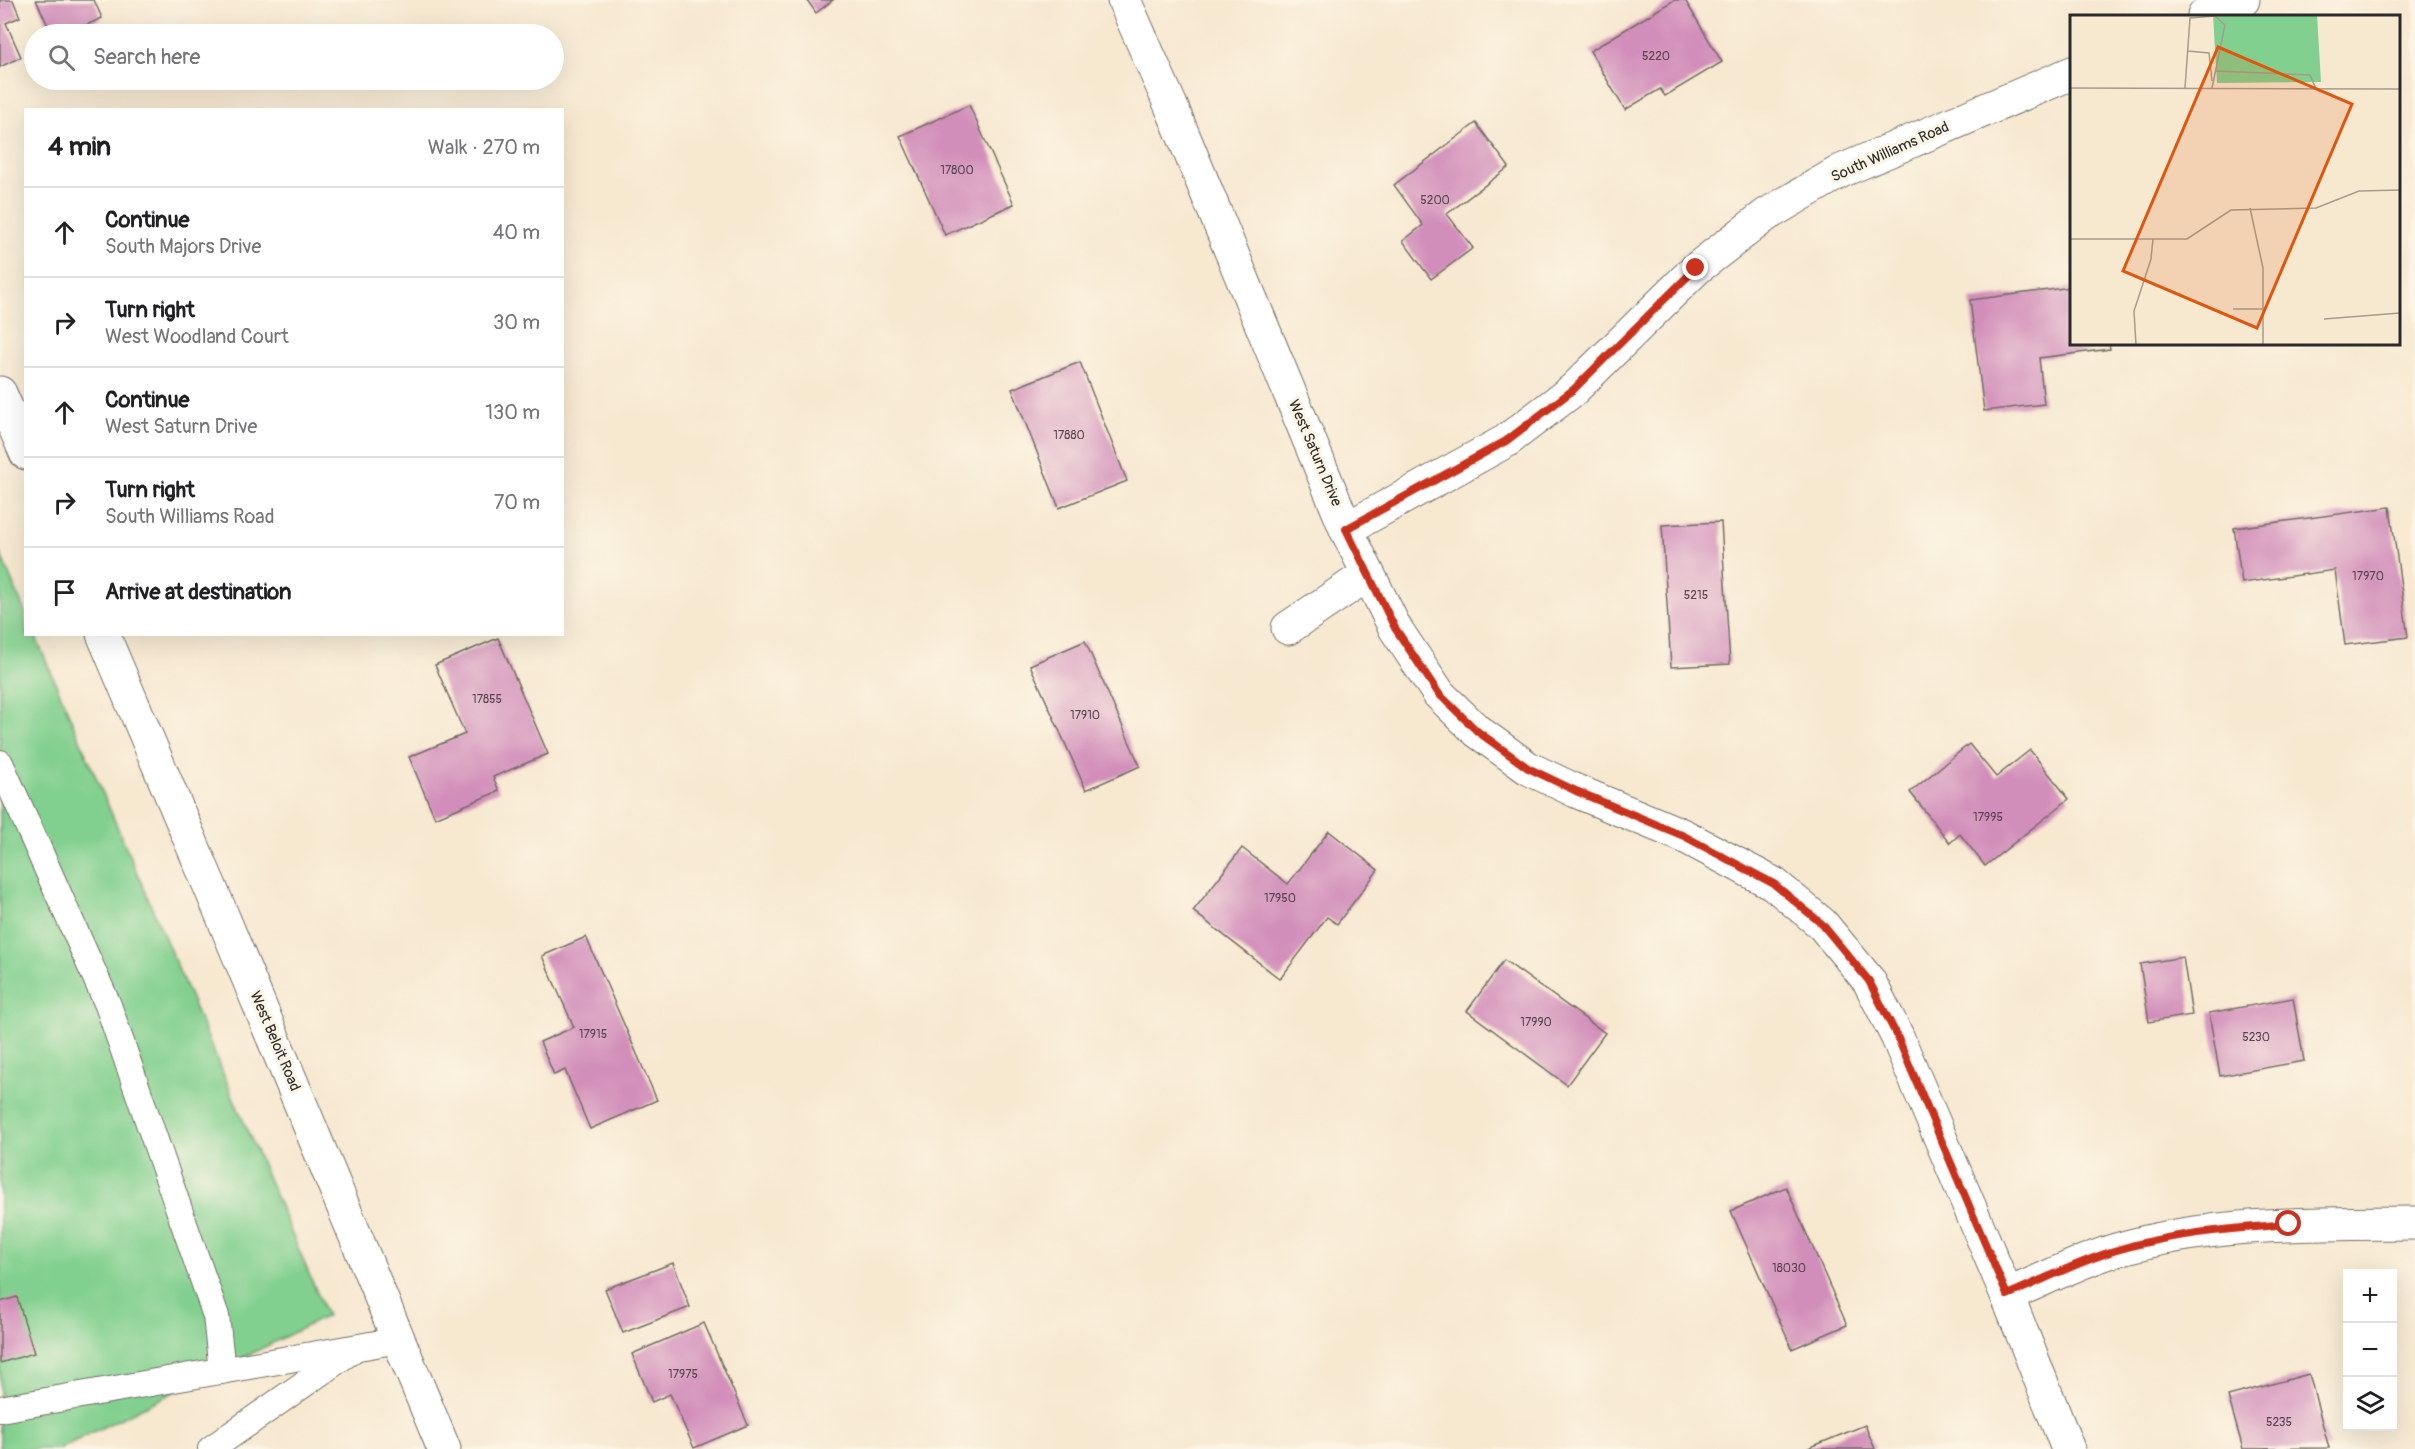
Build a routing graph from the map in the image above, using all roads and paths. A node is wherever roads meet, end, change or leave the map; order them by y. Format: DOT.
graph roads {
  1 [pos="1124,0"];
  2 [pos="2070,74"];
  3 [pos="0,393"];
  4 [pos="24,448"];
  5 [pos="1346,529"];
  6 [pos="1367,575"];
  7 [pos="1288,628"];
  8 [pos="104,636"];
  9 [pos="0,763"];
  10 [pos="2415,1223"];
  11 [pos="2007,1295"];
  12 [pos="399,1340"];
  13 [pos="356,1348"];
  14 [pos="222,1371"];
  15 [pos="0,1408"];
  16 [pos="211,1449"];
  17 [pos="444,1449"];
  18 [pos="2068,1449"];
  1 -- 5 [label="street, West Saturn Drive"];
  2 -- 5 [label="street, South Williams Road"];
  3 -- 4 [label="street"];
  5 -- 6 [label="street, West Saturn Drive"];
  6 -- 7 [label="street"];
  6 -- 11 [label="street, West Saturn Drive"];
  8 -- 12 [label="street, West Beloit Road"];
  9 -- 14 [label="lane"];
  10 -- 11 [label="street"];
  11 -- 18 [label="street, West Saturn Drive"];
  12 -- 13 [label="lane"];
  12 -- 17 [label="street, West Beloit Road"];
  13 -- 14 [label="lane"];
  13 -- 16 [label="lane"];
  14 -- 15 [label="lane"];
}
